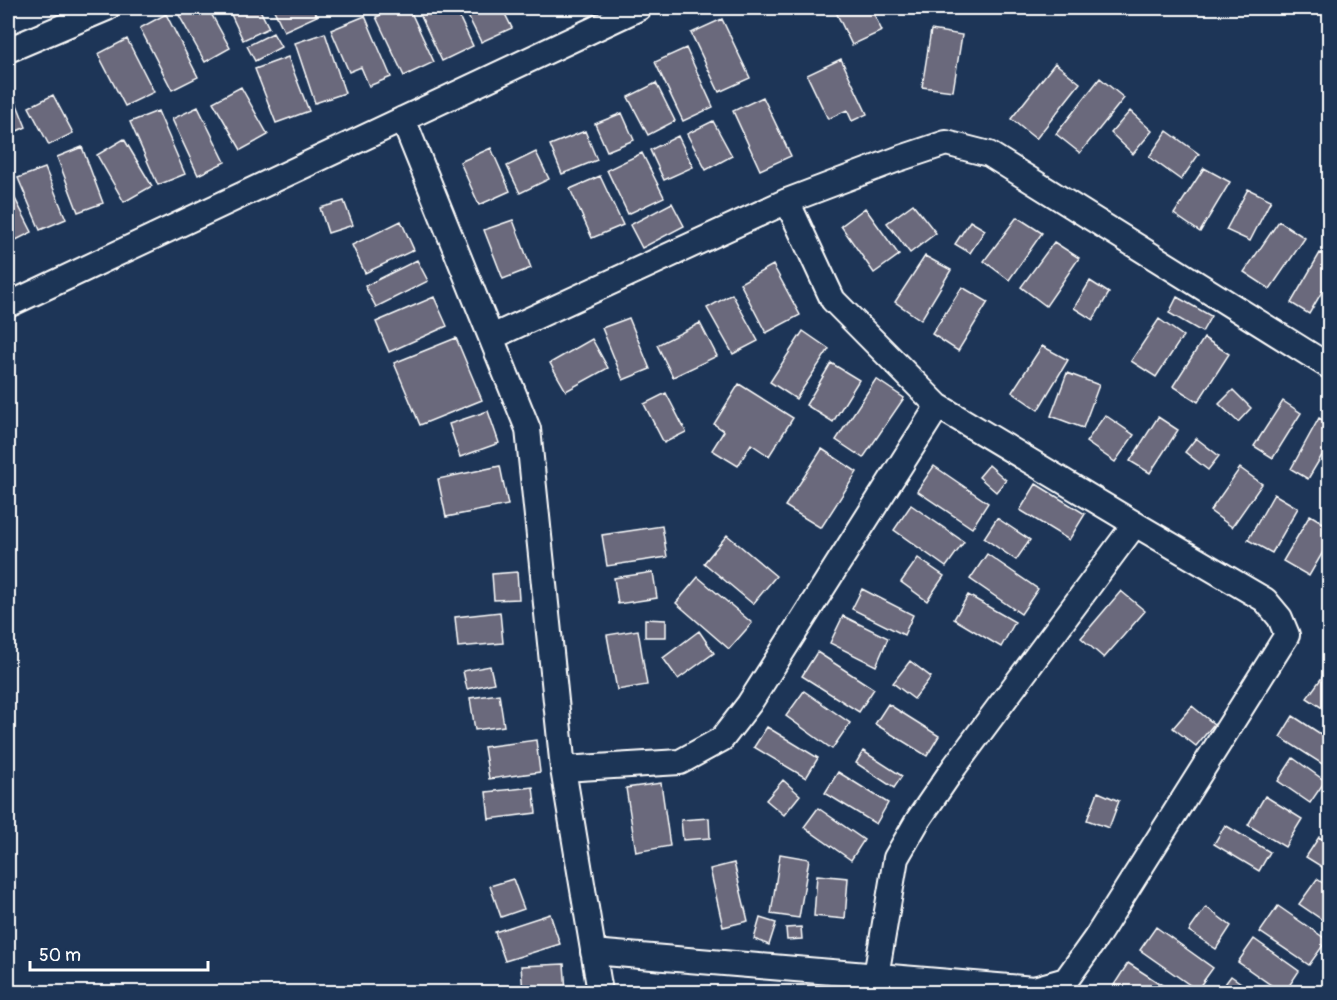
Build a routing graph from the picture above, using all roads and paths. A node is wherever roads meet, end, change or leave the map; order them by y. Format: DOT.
graph roads {
  1 [pos="107,8"];
  2 [pos="639,8"];
  3 [pos="8,50"];
  4 [pos="403,119"];
  5 [pos="787,201"];
  6 [pos="8,305"];
  7 [pos="492,338"];
  8 [pos="1329,367"];
  9 [pos="938,406"];
  10 [pos="1135,524"];
  11 [pos="563,769"];
  12 [pos="593,952"];
  13 [pos="876,976"];
  14 [pos="600,993"];
  1 -- 3 [label="street"];
  2 -- 4 [label="street"];
  4 -- 6 [label="street"];
  4 -- 7 [label="street"];
  5 -- 7 [label="street"];
  5 -- 8 [label="street"];
  5 -- 9 [label="street"];
  7 -- 11 [label="street"];
  9 -- 10 [label="street"];
  9 -- 11 [label="street"];
  10 -- 13 [label="street"];
  10 -- 13 [label="street"];
  11 -- 12 [label="street"];
  12 -- 13 [label="street"];
  12 -- 14 [label="street"];
}
